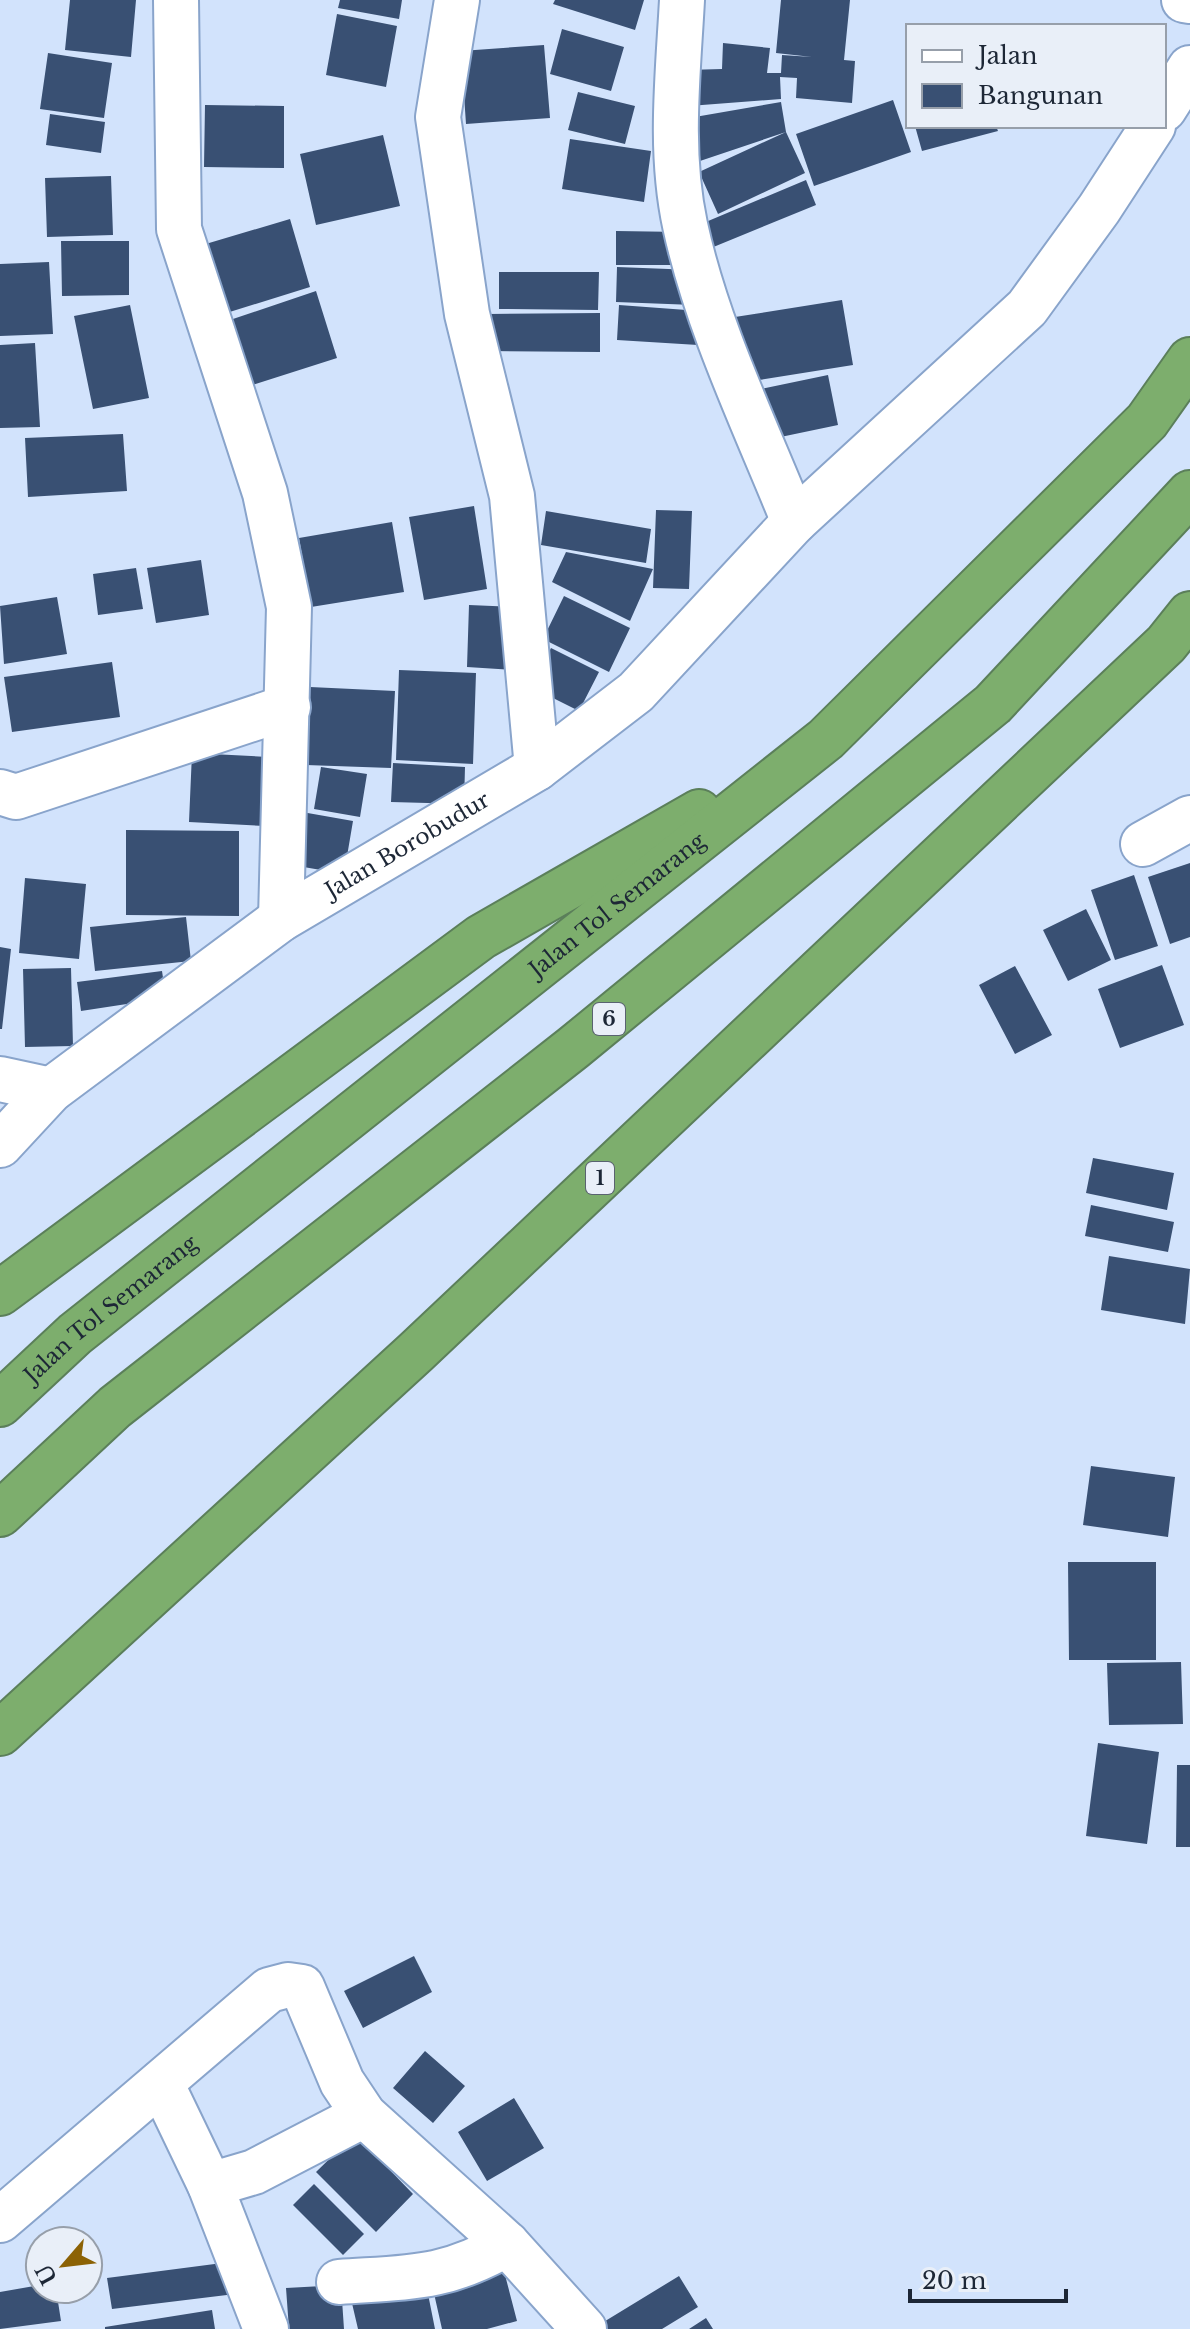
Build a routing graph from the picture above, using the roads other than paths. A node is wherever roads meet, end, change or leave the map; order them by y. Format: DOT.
graph roads {
  1 [pos="176,0"];
  2 [pos="457,0"];
  3 [pos="682,0"];
  4 [pos="1184,0"];
  5 [pos="1190,1"];
  6 [pos="1190,68"];
  7 [pos="1166,106"];
  8 [pos="1152,128"];
  9 [pos="1190,360"];
  10 [pos="1190,493"];
  11 [pos="794,522"];
  12 [pos="1190,614"];
  13 [pos="288,707"];
  14 [pos="826,739"];
  15 [pos="537,768"];
  16 [pos="0,792"];
  17 [pos="1190,818"];
  18 [pos="1143,844"];
  19 [pos="281,919"];
  20 [pos="0,1079"];
  21 [pos="51,1090"];
  22 [pos="0,1145"];
  23 [pos="0,1293"];
  24 [pos="0,1404"];
  25 [pos="0,1514"];
  26 [pos="0,1733"];
  27 [pos="161,2083"];
  28 [pos="364,2115"];
  29 [pos="210,2185"];
  30 [pos="0,2220"];
  31 [pos="507,2244"];
  32 [pos="339,2282"];
  33 [pos="266,2329"];
  34 [pos="584,2329"];
  1 -- 13 [label="street"];
  2 -- 15 [label="street"];
  3 -- 11 [label="street"];
  4 -- 5 [label="street"];
  6 -- 7 [label="street"];
  8 -- 11 [label="street, Jalan Borobudur"];
  9 -- 14 [label="highway, Jalan Tol Semarang"];
  10 -- 25 [label="highway, 6"];
  11 -- 15 [label="street, Jalan Borobudur"];
  12 -- 26 [label="highway, 1"];
  13 -- 16 [label="street"];
  13 -- 19 [label="street"];
  14 -- 23 [label="highway"];
  14 -- 24 [label="highway, Jalan Tol Semarang"];
  15 -- 19 [label="street, Jalan Borobudur"];
  17 -- 18 [label="street"];
  19 -- 21 [label="street, Jalan Borobudur"];
  20 -- 21 [label="street"];
  21 -- 22 [label="street, Jalan Borobudur"];
  27 -- 28 [label="street"];
  27 -- 29 [label="street"];
  27 -- 30 [label="street"];
  28 -- 29 [label="street"];
  28 -- 31 [label="street"];
  29 -- 33 [label="street"];
  31 -- 32 [label="street"];
  31 -- 34 [label="street"];
}
